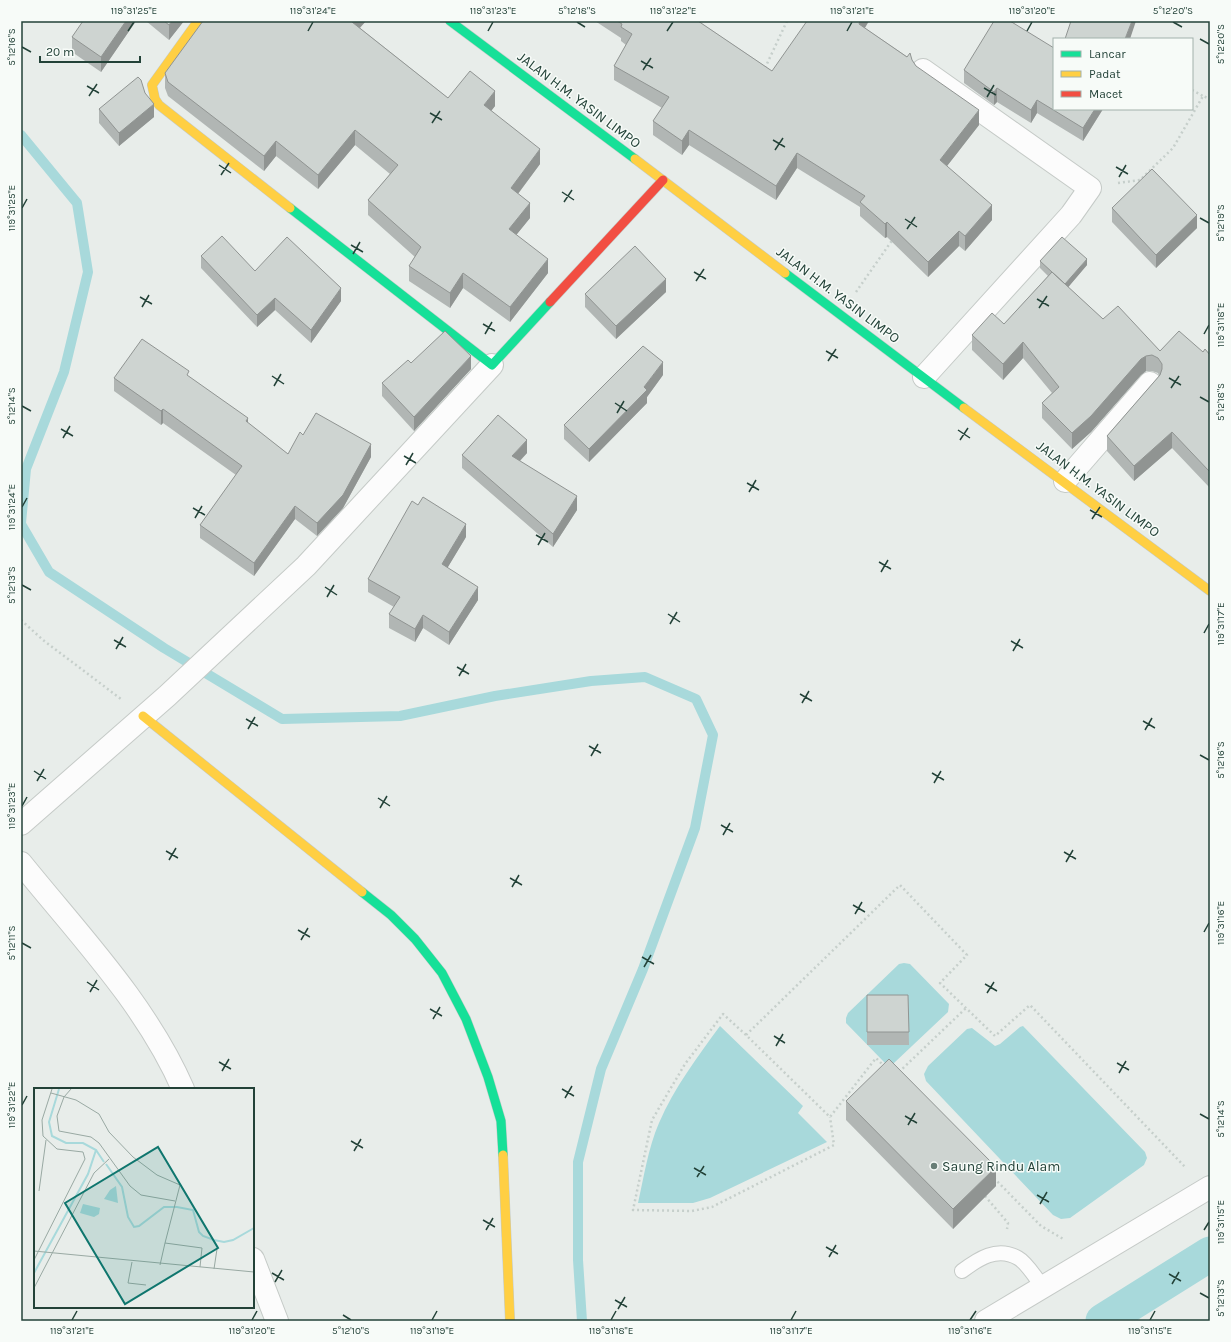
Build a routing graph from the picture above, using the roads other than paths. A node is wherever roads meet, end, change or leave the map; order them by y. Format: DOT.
graph roads {
  1 [pos="198,21"];
  2 [pos="450,21"];
  3 [pos="923,70"];
  4 [pos="663,180"];
  5 [pos="492,365"];
  6 [pos="924,378"];
  7 [pos="1150,383"];
  8 [pos="1065,481"];
  9 [pos="1210,591"];
  10 [pos="143,716"];
  11 [pos="21,824"];
  12 [pos="21,863"];
  13 [pos="183,1088"];
  14 [pos="1210,1187"];
  15 [pos="254,1262"];
  16 [pos="962,1271"];
  17 [pos="1042,1286"];
  18 [pos="277,1321"];
  19 [pos="510,1321"];
  20 [pos="986,1321"];
  1 -- 5 [label="street"];
  2 -- 4 [label="street, JALAN H.M. YASIN LIMPO"];
  3 -- 6 [label="street"];
  4 -- 5 [label="street"];
  4 -- 6 [label="street, JALAN H.M. YASIN LIMPO"];
  5 -- 10 [label="street"];
  6 -- 8 [label="street, JALAN H.M. YASIN LIMPO"];
  7 -- 8 [label="street"];
  8 -- 9 [label="street, JALAN H.M. YASIN LIMPO"];
  10 -- 11 [label="street"];
  10 -- 19 [label="street"];
  12 -- 13 [label="street"];
  14 -- 17 [label="street"];
  15 -- 18 [label="street"];
  16 -- 17 [label="lane"];
  17 -- 20 [label="street"];
}
